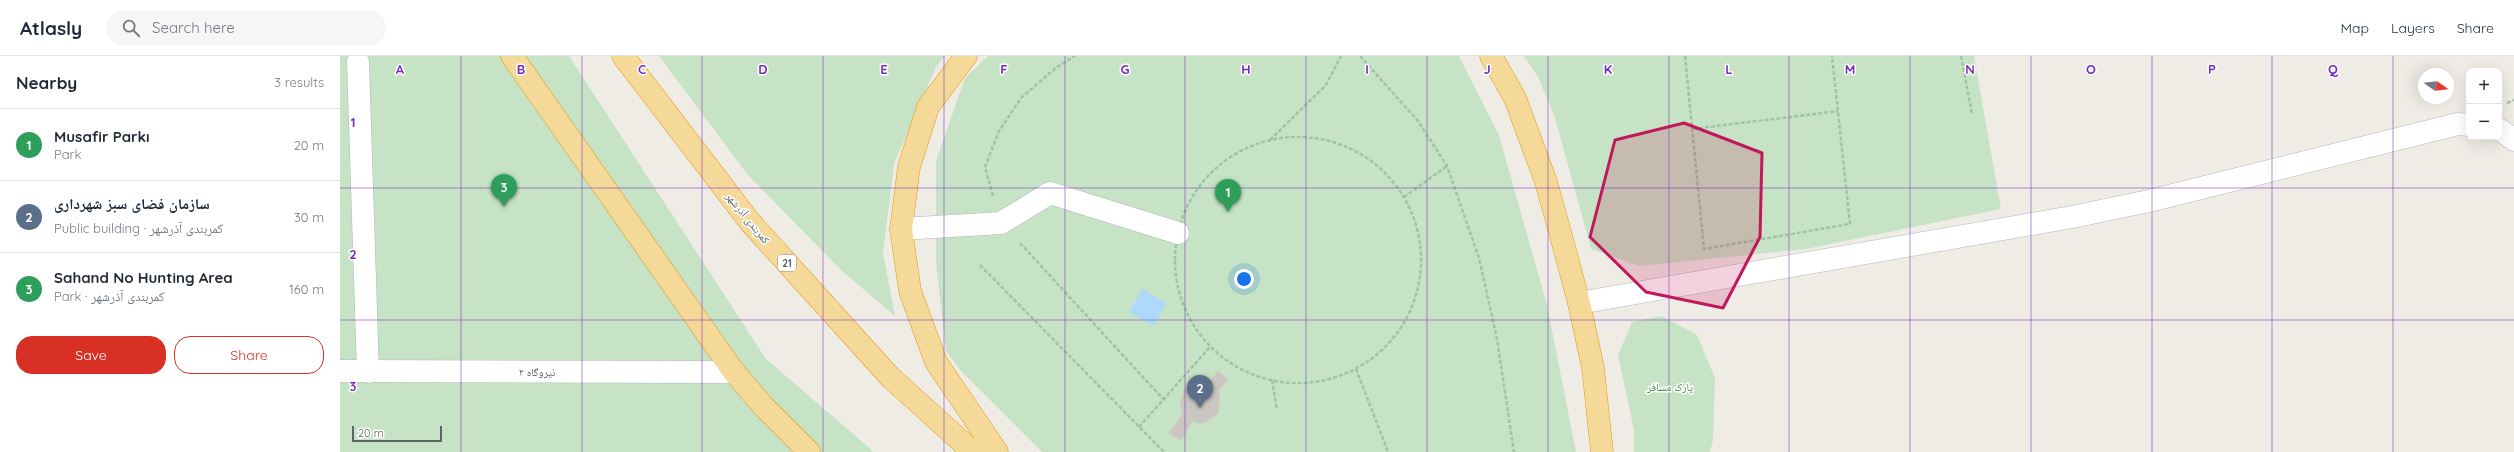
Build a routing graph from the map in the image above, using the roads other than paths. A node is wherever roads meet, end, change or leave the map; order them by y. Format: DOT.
graph roads {
  1 [pos="512,56"];
  2 [pos="623,56"];
  3 [pos="966,56"];
  4 [pos="1491,56"];
  5 [pos="358,62"];
  6 [pos="2466,125"];
  7 [pos="2502,131"];
  8 [pos="2514,140"];
  9 [pos="901,229"];
  10 [pos="1178,233"];
  11 [pos="1579,303"];
  12 [pos="340,371"];
  13 [pos="368,372"];
  14 [pos="734,372"];
  15 [pos="765,408"];
  16 [pos="789,452"];
  17 [pos="809,452"];
  18 [pos="973,452"];
  19 [pos="997,452"];
  20 [pos="1602,452"];
  1 -- 14 [label="highway"];
  2 -- 18 [label="highway, کمربندی آذرشهر / 21"];
  3 -- 9 [label="highway"];
  4 -- 11 [label="highway"];
  5 -- 13 [label="street"];
  6 -- 11 [label="street"];
  7 -- 8 [label="street"];
  9 -- 10 [label="street"];
  9 -- 19 [label="highway"];
  11 -- 20 [label="highway"];
  12 -- 13 [label="street, نیروگاه ۲"];
  13 -- 14 [label="street, نیروگاه ۲"];
  14 -- 15 [label="highway"];
  15 -- 16 [label="highway"];
  15 -- 17 [label="highway"];
}
